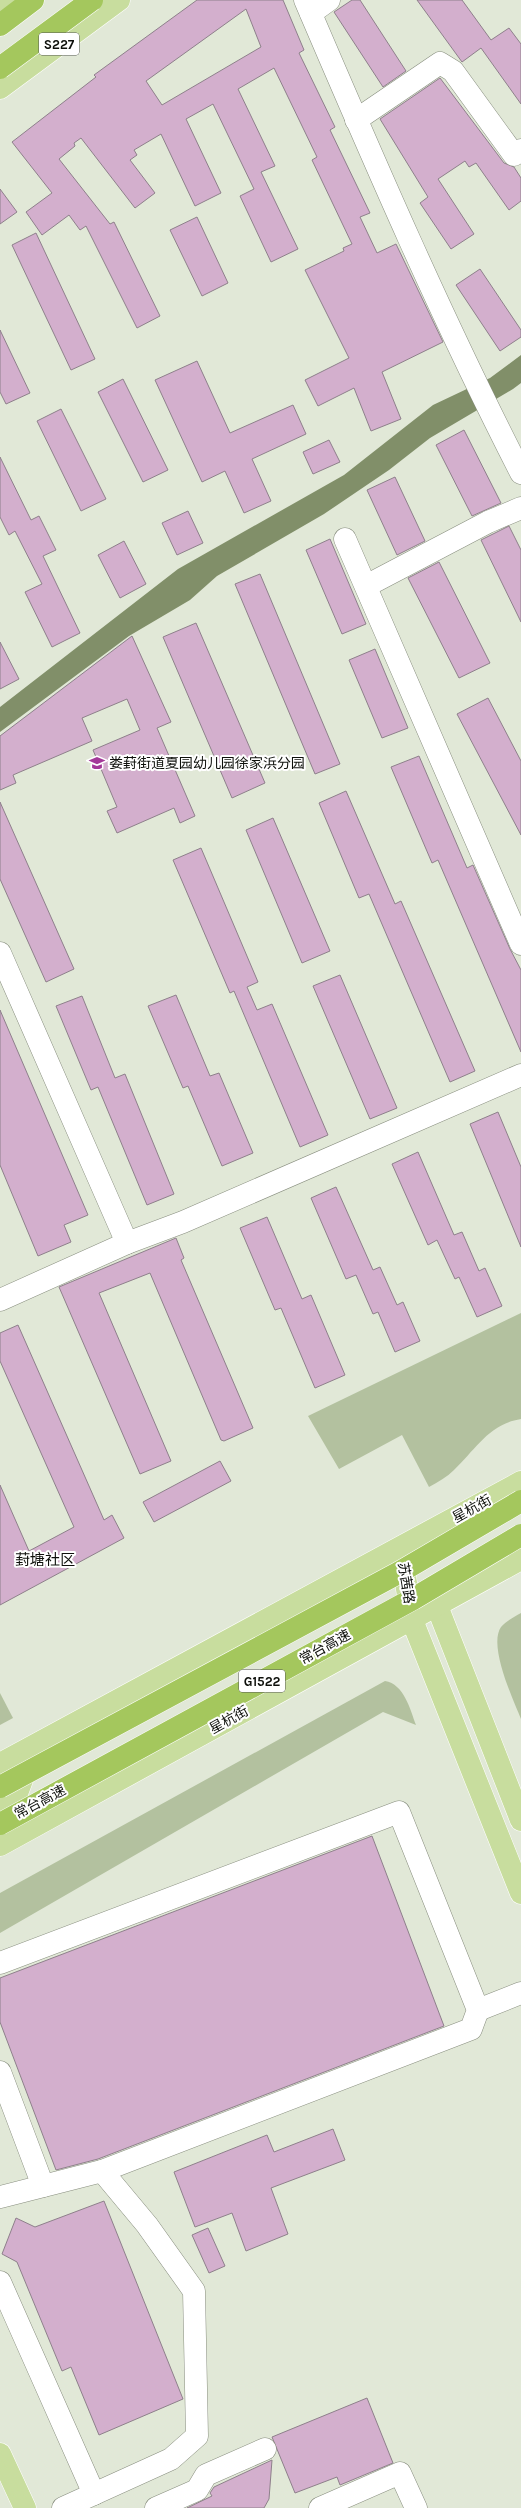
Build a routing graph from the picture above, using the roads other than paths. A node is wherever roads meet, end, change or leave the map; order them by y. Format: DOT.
graph roads {
  1 [pos="10,0"];
  2 [pos="33,0"];
  3 [pos="72,0"];
  4 [pos="92,0"];
  5 [pos="119,0"];
  6 [pos="329,0"];
  7 [pos="0,7"];
  8 [pos="308,7"];
  9 [pos="89,22"];
  10 [pos="0,24"];
  11 [pos="0,68"];
  12 [pos="0,88"];
  13 [pos="356,120"];
  14 [pos="521,150"];
  15 [pos="521,473"];
  16 [pos="521,508"];
  17 [pos="345,539"];
  18 [pos="366,586"];
  19 [pos="521,944"];
  20 [pos="0,953"];
  21 [pos="521,1075"];
  22 [pos="127,1243"];
  23 [pos="0,1300"];
  24 [pos="521,1482"];
  25 [pos="521,1501"];
  26 [pos="521,1535"];
  27 [pos="400,1549"];
  28 [pos="521,1559"];
  29 [pos="438,1606"];
  30 [pos="412,1620"];
  31 [pos="35,1745"];
  32 [pos="0,1764"];
  33 [pos="0,1787"];
  34 [pos="0,1804"];
  35 [pos="521,1820"];
  36 [pos="0,1824"];
  37 [pos="0,1844"];
  38 [pos="521,1893"];
  39 [pos="0,1964"];
  40 [pos="521,1993"];
  41 [pos="478,2010"];
  42 [pos="0,2072"];
  43 [pos="102,2171"];
  44 [pos="44,2186"];
  45 [pos="0,2197"];
  46 [pos="0,2282"];
  47 [pos="265,2449"];
  48 [pos="0,2454"];
  49 [pos="94,2494"];
  50 [pos="24,2508"];
  51 [pos="63,2508"];
  52 [pos="156,2508"];
  53 [pos="320,2508"];
  54 [pos="416,2508"];
  1 -- 7 [label="main road"];
  2 -- 10 [label="highway"];
  3 -- 9 [label="street"];
  4 -- 11 [label="highway, bridge"];
  5 -- 9 [label="main road, S227"];
  6 -- 8 [label="street"];
  8 -- 13 [label="street"];
  9 -- 12 [label="main road, S227"];
  13 -- 14 [label="street"];
  13 -- 15 [label="street"];
  16 -- 18 [label="street"];
  17 -- 18 [label="street"];
  18 -- 19 [label="street"];
  20 -- 22 [label="street"];
  21 -- 22 [label="street"];
  22 -- 23 [label="street"];
  24 -- 27 [label="main road, 星杭街"];
  25 -- 33 [label="highway, G1522, bridge"];
  26 -- 36 [label="highway, 常台高速 / G1522, bridge"];
  27 -- 29 [label="main road, 苏茜路"];
  27 -- 30 [label="main road, 苏茜路"];
  27 -- 31 [label="main road, 星杭街"];
  28 -- 29 [label="main road, 星杭街"];
  29 -- 30 [label="main road, 星杭街"];
  29 -- 35 [label="main road, 苏茜路"];
  30 -- 37 [label="main road, 星杭街"];
  30 -- 38 [label="main road, 苏茜路"];
  31 -- 32 [label="main road, 星杭街"];
  31 -- 34 [label="main road"];
  39 -- 41 [label="street"];
  40 -- 41 [label="street"];
  41 -- 43 [label="street"];
  42 -- 44 [label="street"];
  43 -- 44 [label="street"];
  43 -- 49 [label="street"];
  44 -- 45 [label="street"];
  46 -- 49 [label="street"];
  47 -- 52 [label="street"];
  48 -- 50 [label="main road"];
  49 -- 51 [label="street"];
  53 -- 54 [label="street"];
}
